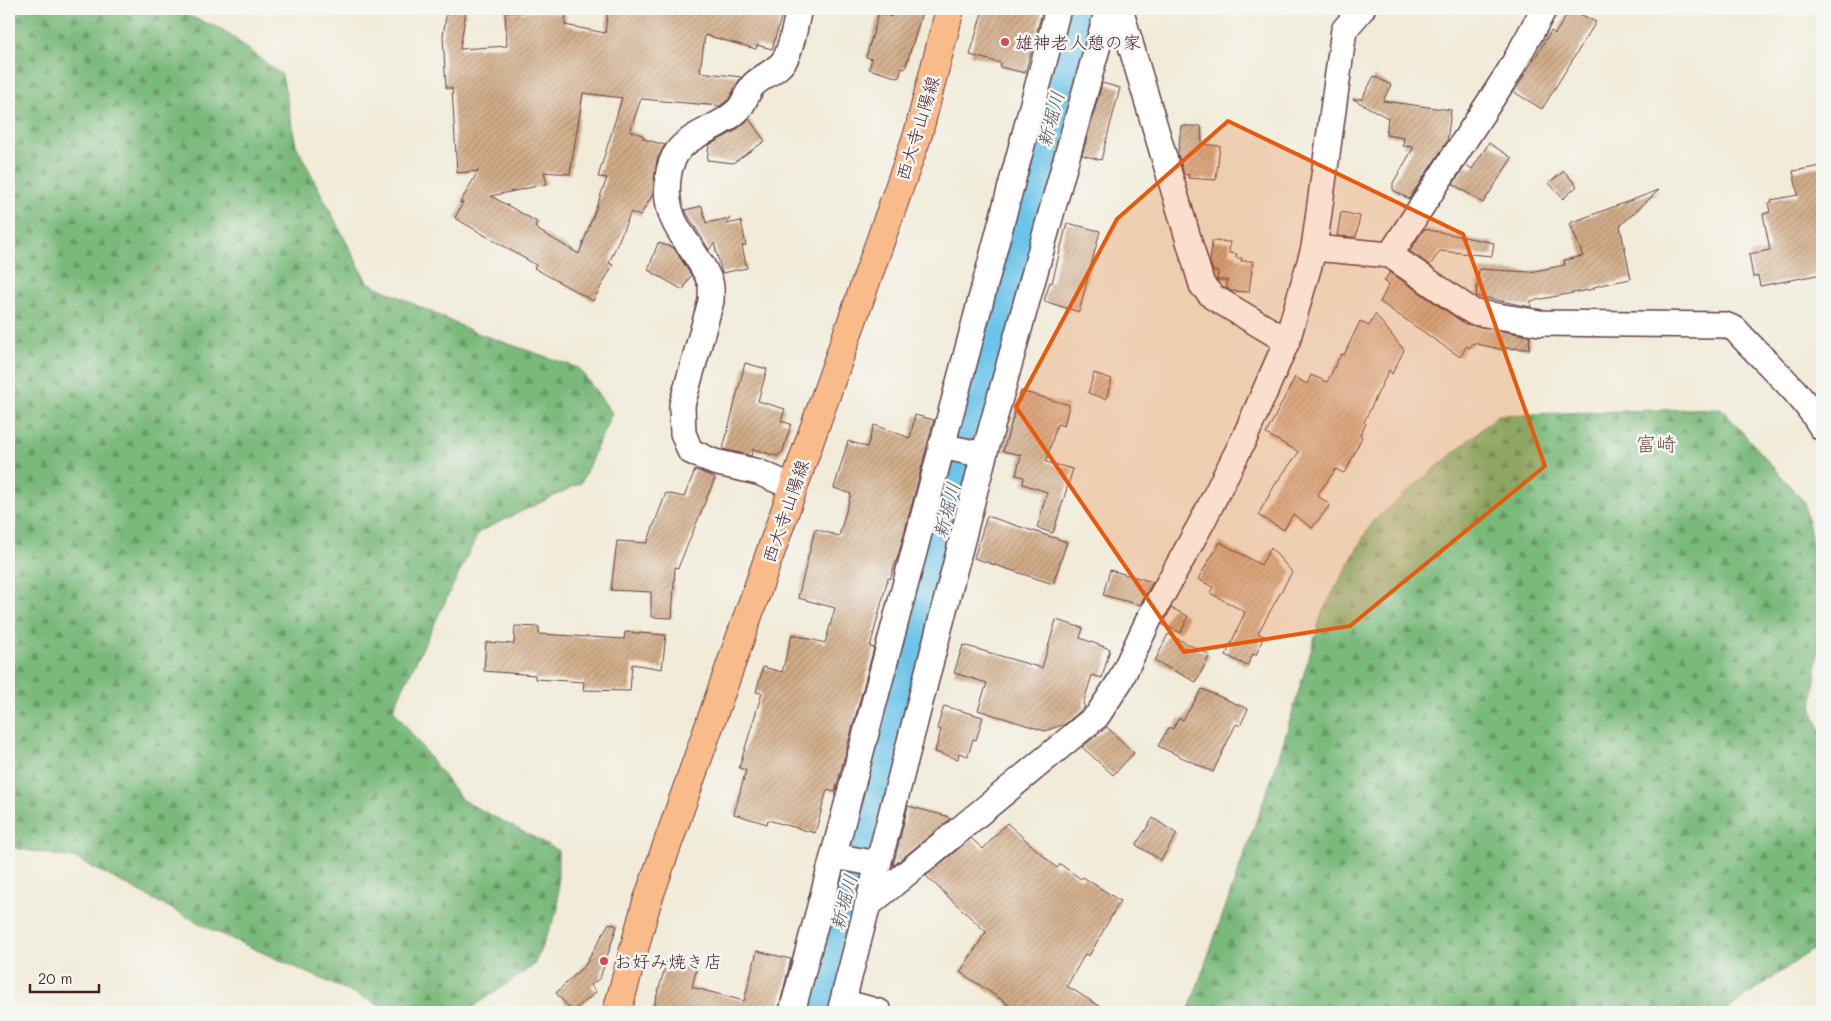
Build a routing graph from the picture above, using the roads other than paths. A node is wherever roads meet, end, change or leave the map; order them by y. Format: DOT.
graph roads {
  1 [pos="798,9"];
  2 [pos="950,9"];
  3 [pos="1058,9"];
  4 [pos="1108,9"];
  5 [pos="1120,9"];
  6 [pos="1362,9"];
  7 [pos="1544,9"];
  8 [pos="1314,248"];
  9 [pos="1390,255"];
  10 [pos="1288,341"];
  11 [pos="1822,428"];
  12 [pos="945,447"];
  13 [pos="979,454"];
  14 [pos="793,487"];
  15 [pos="839,857"];
  16 [pos="873,864"];
  17 [pos="867,906"];
  18 [pos="842,1007"];
  19 [pos="617,1012"];
  20 [pos="792,1012"];
  21 [pos="879,1012"];
  1 -- 14 [label="street"];
  2 -- 14 [label="main road, 西大寺山陽線"];
  3 -- 12 [label="street"];
  4 -- 13 [label="street"];
  5 -- 10 [label="street"];
  6 -- 8 [label="street"];
  7 -- 9 [label="street"];
  8 -- 9 [label="street"];
  8 -- 10 [label="street"];
  9 -- 11 [label="street"];
  10 -- 17 [label="street"];
  12 -- 13 [label="street"];
  12 -- 15 [label="street"];
  13 -- 16 [label="street"];
  14 -- 19 [label="main road, 西大寺山陽線"];
  15 -- 16 [label="street"];
  15 -- 20 [label="street"];
  16 -- 17 [label="street"];
  17 -- 18 [label="street"];
  18 -- 21 [label="street"];
}
